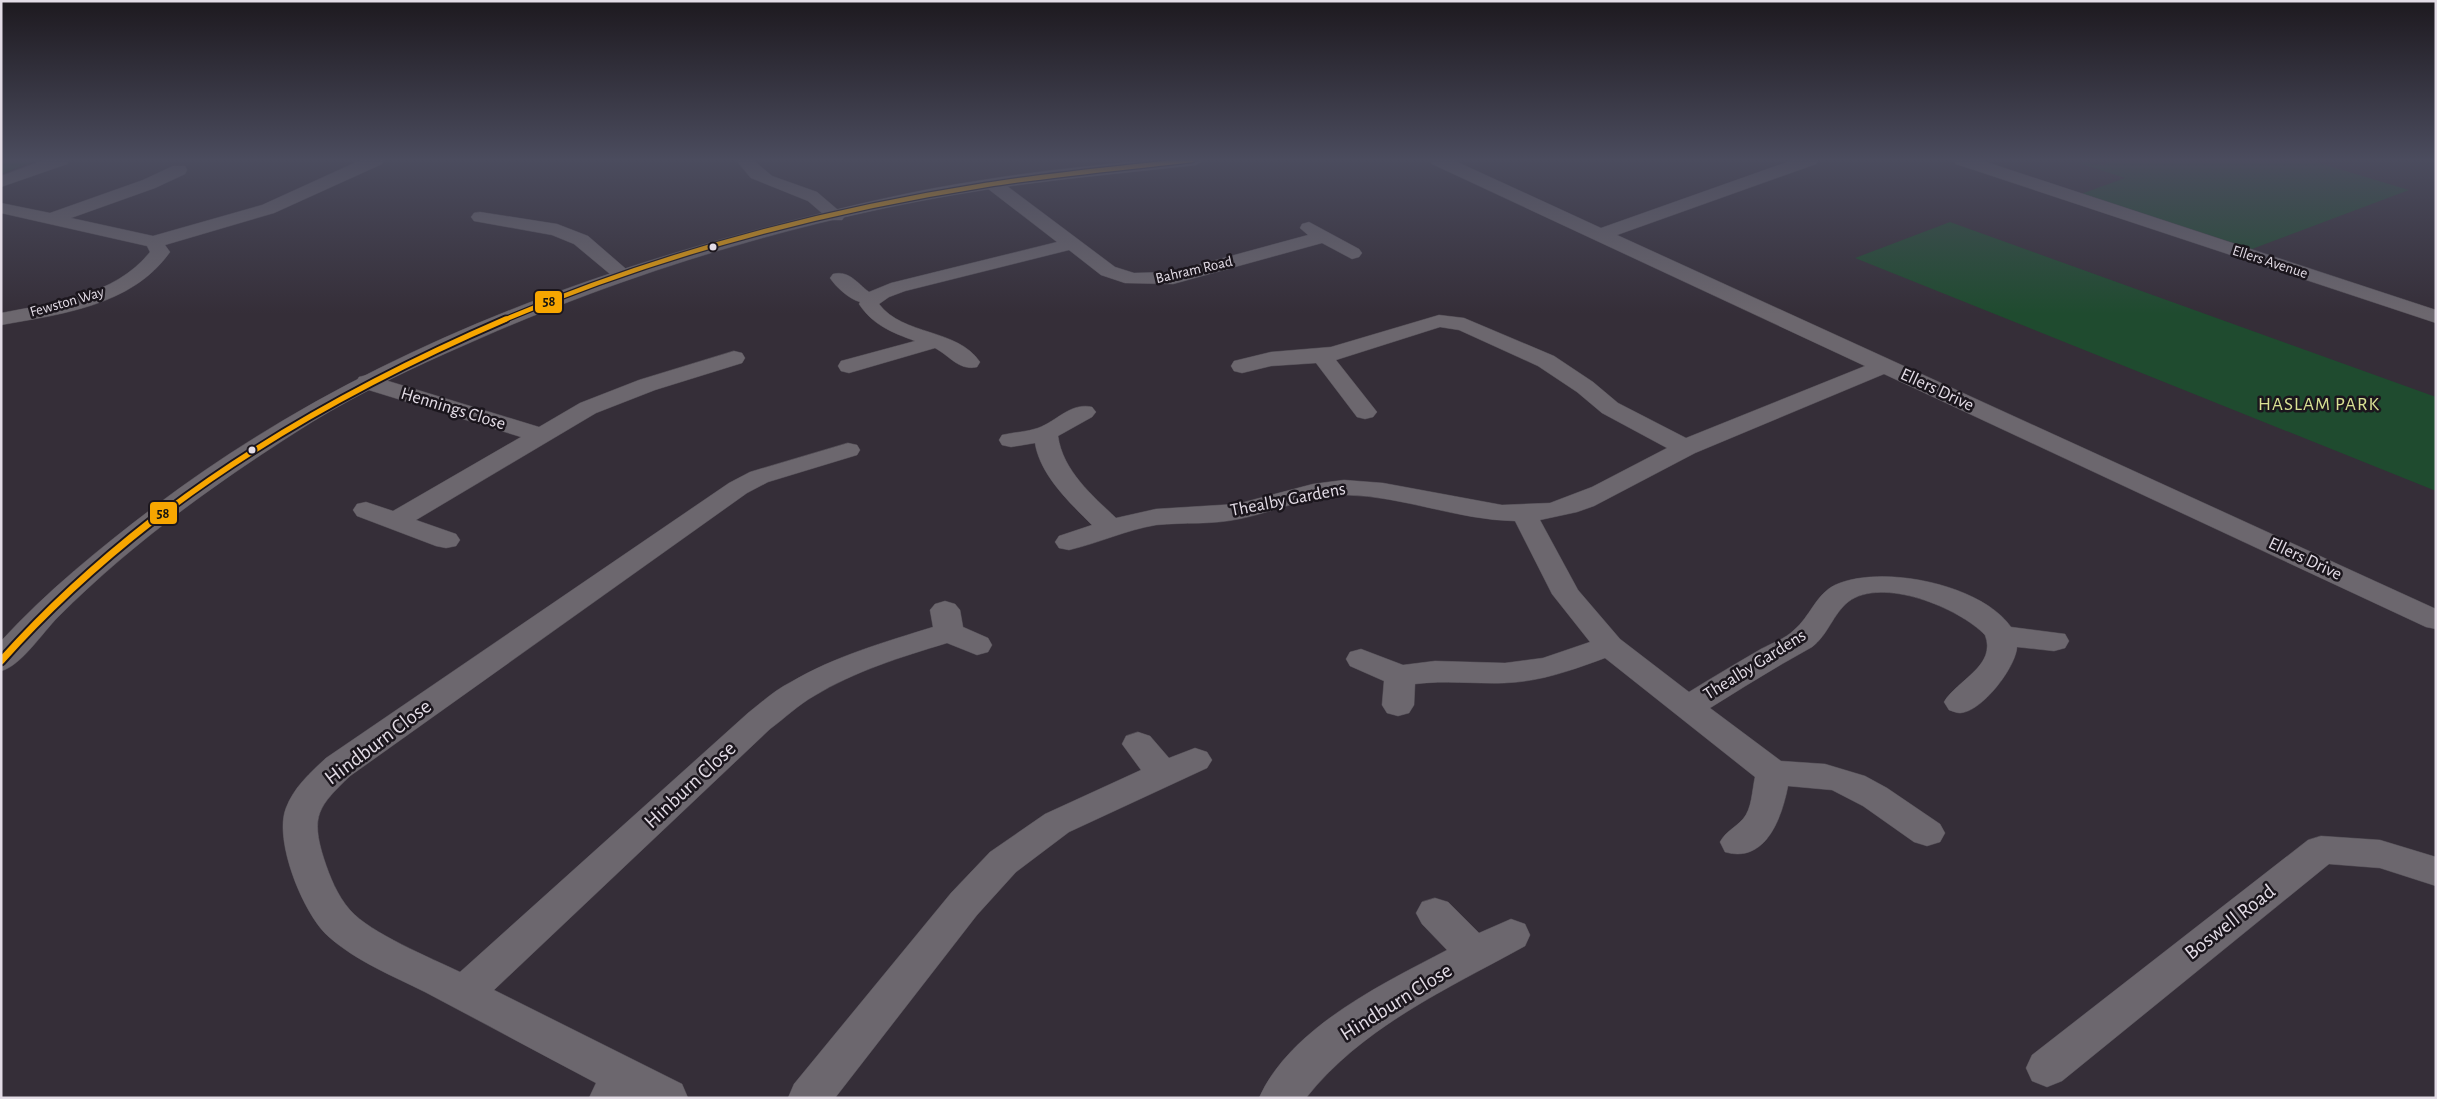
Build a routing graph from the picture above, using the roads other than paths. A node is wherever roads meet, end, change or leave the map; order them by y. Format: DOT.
graph roads {
  1 [pos="16,211"];
  2 [pos="73,211"];
  3 [pos="260,211"];
  4 [pos="831,211"];
  5 [pos="857,211"];
  6 [pos="1028,211"];
  7 [pos="1549,211"];
  8 [pos="1666,211"];
  9 [pos="2117,211"];
  10 [pos="836,216"];
  11 [pos="480,217"];
  12 [pos="52,219"];
  13 [pos="1600,235"];
  14 [pos="154,242"];
  15 [pos="1071,244"];
  16 [pos="1352,253"];
  17 [pos="623,275"];
  18 [pos="840,278"];
  19 [pos="872,299"];
  20 [pos="1476,308"];
  21 [pos="2436,317"];
  22 [pos="1,319"];
  23 [pos="1452,322"];
  24 [pos="937,341"];
  25 [pos="1322,356"];
  26 [pos="734,358"];
  27 [pos="969,362"];
  28 [pos="849,366"];
  29 [pos="1242,366"];
  30 [pos="1884,366"];
  31 [pos="367,382"];
  32 [pos="1084,412"];
  33 [pos="1365,412"];
  34 [pos="1046,434"];
  35 [pos="540,436"];
  36 [pos="1011,440"];
  37 [pos="1686,448"];
  38 [pos="848,450"];
  39 [pos="366,510"];
  40 [pos="1524,514"];
  41 [pos="396,522"];
  42 [pos="1110,527"];
  43 [pos="446,540"];
  44 [pos="1070,542"];
  45 [pos="2436,620"];
  46 [pos="958,629"];
  47 [pos="2000,636"];
  48 [pos="2054,641"];
  49 [pos="1609,646"];
  50 [pos="1361,658"];
  51 [pos="1,661"];
  52 [pos="1960,702"];
  53 [pos="1687,707"];
  54 [pos="1138,744"];
  55 [pos="1773,773"];
  56 [pos="1927,833"];
  57 [pos="1738,842"];
  58 [pos="2436,872"];
  59 [pos="1435,913"];
  60 [pos="1511,935"];
  61 [pos="1475,954"];
  62 [pos="464,993"];
  63 [pos="2047,1068"];
  64 [pos="619,1088"];
  65 [pos="667,1098"];
  66 [pos="809,1098"];
  67 [pos="1280,1098"];
  1 -- 12 [label="street"];
  2 -- 12 [label="street"];
  3 -- 14 [label="street"];
  4 -- 10 [label="street"];
  5 -- 10 [label="street"];
  6 -- 15 [label="street, Bahram Road"];
  7 -- 13 [label="street, Ellers Drive"];
  8 -- 13 [label="street"];
  9 -- 21 [label="street, Ellers Avenue"];
  10 -- 17 [label="street"];
  11 -- 17 [label="street"];
  12 -- 14 [label="street"];
  13 -- 30 [label="street, Ellers Drive"];
  14 -- 22 [label="street, Fewston Way"];
  15 -- 16 [label="street, Bahram Road"];
  15 -- 19 [label="street"];
  17 -- 31 [label="street"];
  18 -- 19 [label="street"];
  19 -- 24 [label="street"];
  20 -- 23 [label="street"];
  23 -- 25 [label="street"];
  23 -- 37 [label="street"];
  24 -- 27 [label="street"];
  24 -- 28 [label="street"];
  25 -- 29 [label="street"];
  25 -- 33 [label="street"];
  26 -- 35 [label="street, Hennings Close"];
  30 -- 37 [label="street, Thealby Gardens"];
  30 -- 45 [label="street, Ellers Drive"];
  31 -- 35 [label="street, Hennings Close"];
  31 -- 51 [label="street"];
  32 -- 34 [label="street"];
  34 -- 36 [label="street"];
  34 -- 42 [label="street"];
  35 -- 41 [label="street, Hennings Close"];
  37 -- 40 [label="street, Thealby Gardens"];
  38 -- 62 [label="street, Hindburn Close"];
  39 -- 41 [label="street"];
  40 -- 42 [label="street, Thealby Gardens"];
  40 -- 49 [label="street, Thealby Gardens"];
  41 -- 43 [label="street"];
  42 -- 44 [label="street, Thealby Gardens"];
  46 -- 62 [label="street, Hinburn Close"];
  47 -- 48 [label="street"];
  47 -- 52 [label="street"];
  47 -- 53 [label="street, Thealby Gardens"];
  49 -- 50 [label="street"];
  49 -- 53 [label="street, Thealby Gardens"];
  53 -- 55 [label="street, Thealby Gardens"];
  54 -- 66 [label="street"];
  55 -- 56 [label="street"];
  55 -- 57 [label="street"];
  58 -- 63 [label="street, Boswell Road"];
  59 -- 61 [label="street, Hindburn Close"];
  60 -- 61 [label="street, Hindburn Close"];
  61 -- 67 [label="street, Hindburn Close"];
  62 -- 64 [label="street, Hindburn Close"];
  64 -- 65 [label="street, Hindburn Close"];
}
